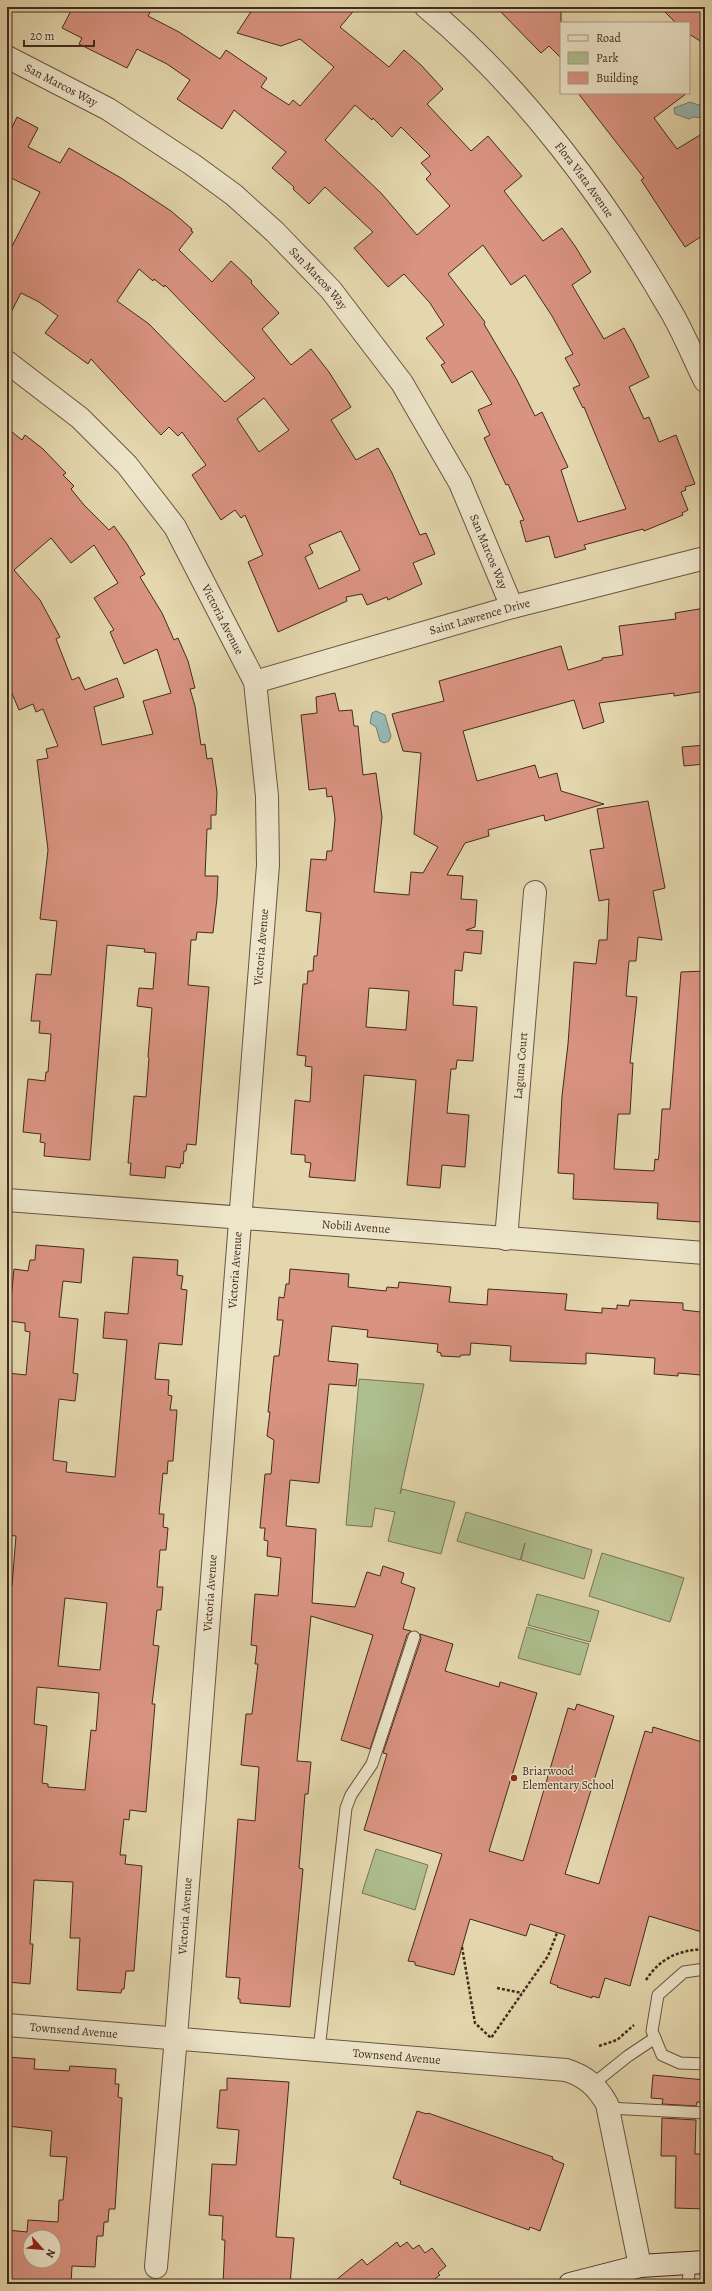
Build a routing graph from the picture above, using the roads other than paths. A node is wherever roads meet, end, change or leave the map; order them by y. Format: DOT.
graph roads {
  1 [pos="426,7"];
  2 [pos="7,57"];
  3 [pos="7,362"];
  4 [pos="705,381"];
  5 [pos="705,558"];
  6 [pos="512,607"];
  7 [pos="255,682"];
  8 [pos="535,892"];
  9 [pos="7,1200"];
  10 [pos="239,1218"];
  11 [pos="506,1239"];
  12 [pos="705,1253"];
  13 [pos="414,1637"];
  14 [pos="705,1969"];
  15 [pos="7,2025"];
  16 [pos="176,2037"];
  17 [pos="655,2038"];
  18 [pos="319,2050"];
  19 [pos="705,2064"];
  20 [pos="593,2084"];
  21 [pos="608,2108"];
  22 [pos="705,2113"];
  23 [pos="698,2262"];
  24 [pos="640,2266"];
  25 [pos="156,2267"];
  26 [pos="570,2284"];
  27 [pos="688,2284"];
  1 -- 4 [label="street, Flora Vista Avenue"];
  2 -- 6 [label="street, San Marcos Way"];
  3 -- 7 [label="street, Victoria Avenue"];
  5 -- 6 [label="street, Saint Lawrence Drive"];
  6 -- 7 [label="street, Saint Lawrence Drive"];
  7 -- 10 [label="street, Victoria Avenue"];
  8 -- 11 [label="street, Laguna Court"];
  9 -- 10 [label="street, Nobili Avenue"];
  10 -- 11 [label="street, Nobili Avenue"];
  10 -- 16 [label="street, Victoria Avenue"];
  11 -- 12 [label="street, Nobili Avenue"];
  13 -- 18 [label="lane"];
  14 -- 17 [label="lane"];
  15 -- 16 [label="street, Townsend Avenue"];
  16 -- 18 [label="street, Townsend Avenue"];
  16 -- 25 [label="street, Victoria Avenue"];
  17 -- 19 [label="lane"];
  17 -- 20 [label="lane"];
  18 -- 20 [label="street, Townsend Avenue"];
  20 -- 21 [label="street, Townsend Avenue"];
  21 -- 22 [label="lane"];
  21 -- 24 [label="street, Townsend Avenue"];
  23 -- 24 [label="street"];
  23 -- 27 [label="lane"];
  24 -- 26 [label="street"];
}
